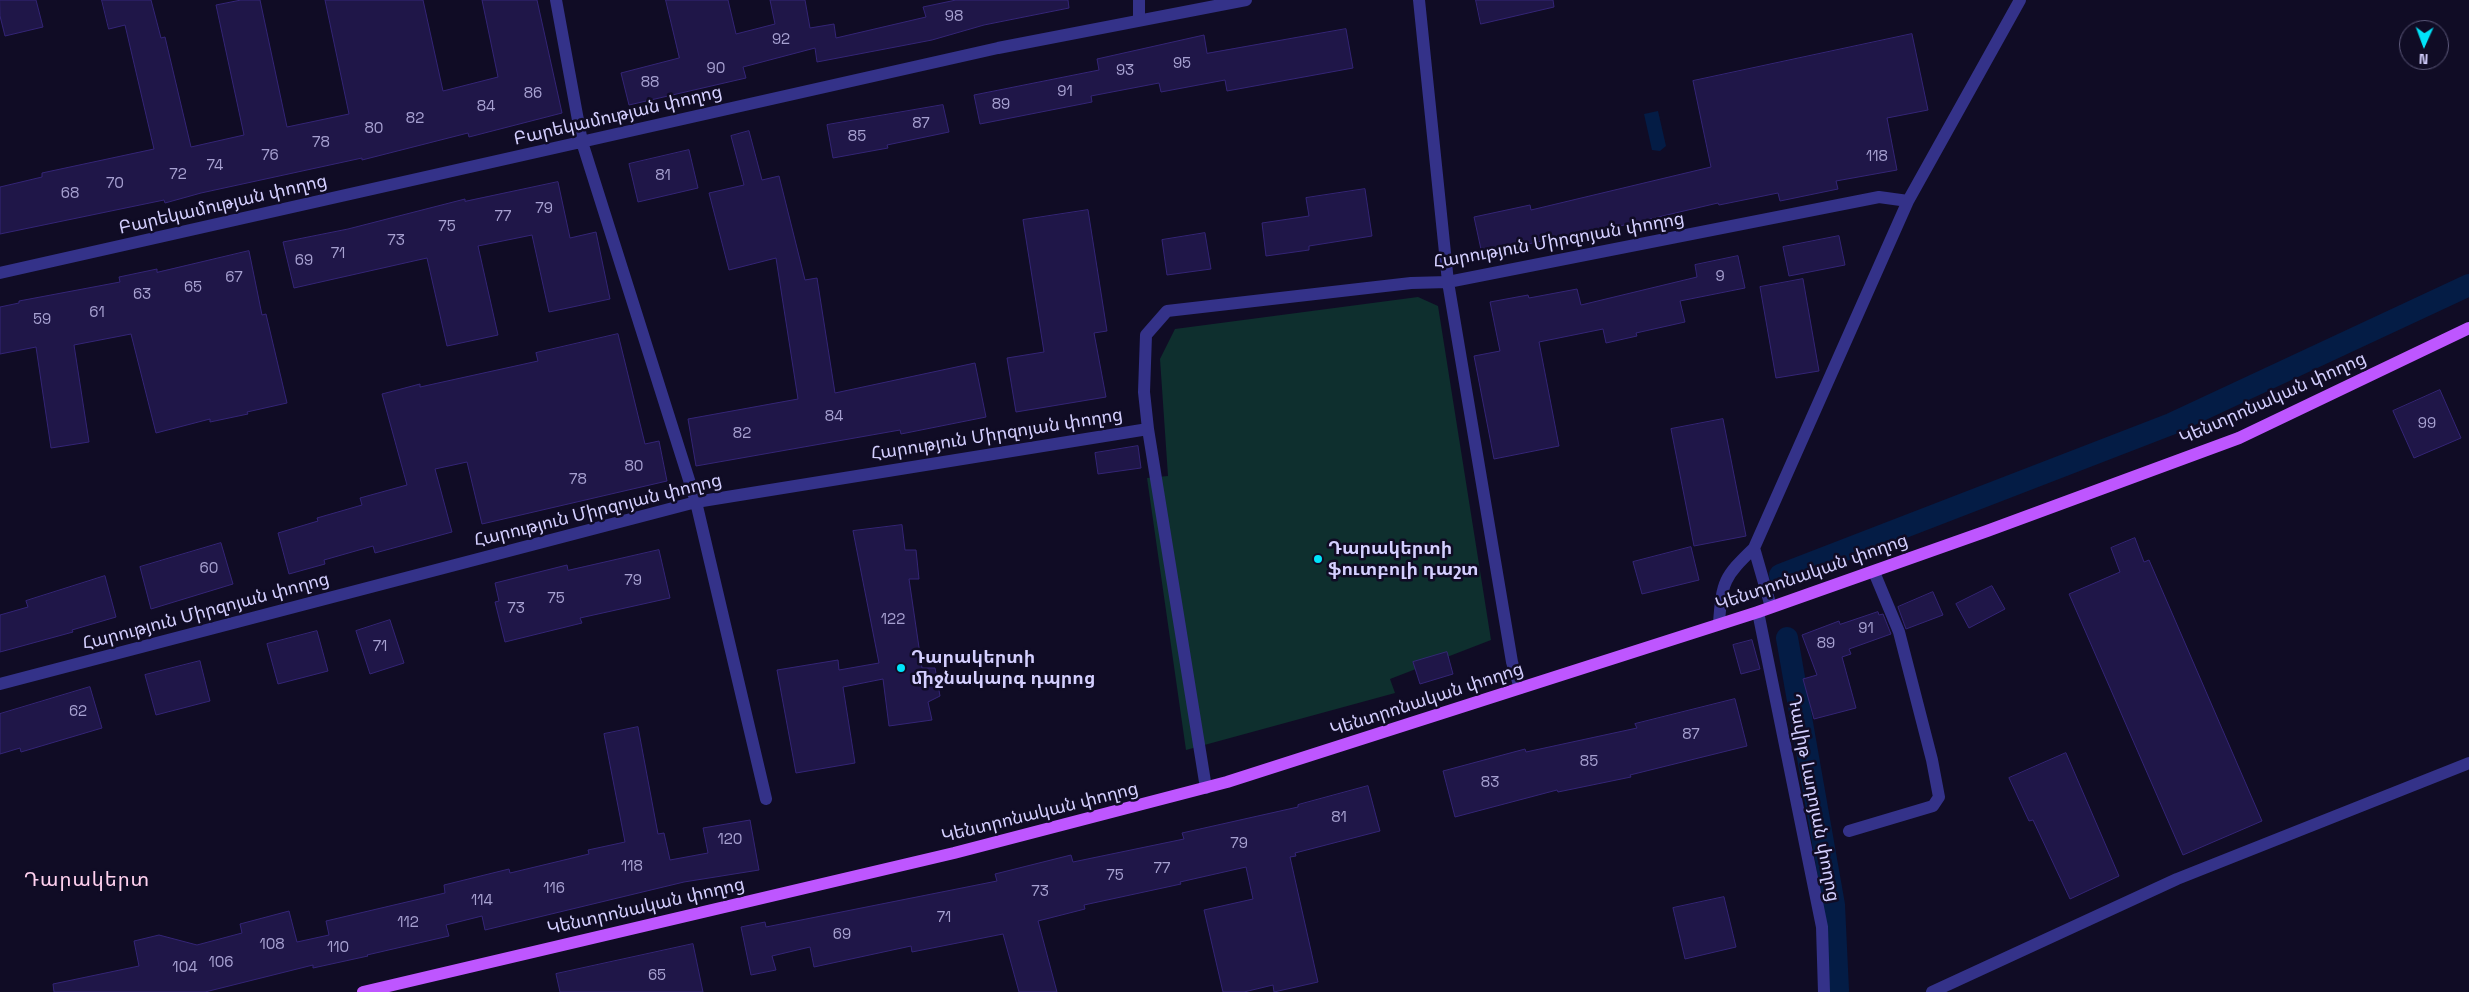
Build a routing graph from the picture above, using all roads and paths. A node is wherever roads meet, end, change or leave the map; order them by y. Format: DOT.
graph roads {
  1 [pos="556,0"];
  2 [pos="1138,0"];
  3 [pos="1246,0"];
  4 [pos="1419,0"];
  5 [pos="2020,0"];
  6 [pos="1139,20"];
  7 [pos="582,142"];
  8 [pos="1908,201"];
  9 [pos="0,273"];
  10 [pos="1448,282"];
  11 [pos="2468,329"];
  12 [pos="1148,429"];
  13 [pos="696,502"];
  14 [pos="1754,548"];
  15 [pos="1874,572"];
  16 [pos="1771,607"];
  17 [pos="1758,612"];
  18 [pos="1719,623"];
  19 [pos="0,684"];
  20 [pos="1520,688"];
  21 [pos="2469,763"];
  22 [pos="1206,788"];
  23 [pos="766,799"];
  24 [pos="1849,831"];
  25 [pos="363,992"];
  26 [pos="1824,992"];
  27 [pos="1932,992"];
  1 -- 7 [label="street"];
  2 -- 6 [label="street"];
  3 -- 6 [label="street, Բարեկամության փողոց"];
  4 -- 10 [label="street"];
  5 -- 8 [label="street"];
  6 -- 7 [label="street, Բարեկամության փողոց"];
  7 -- 9 [label="street, Բարեկամության փողոց"];
  7 -- 13 [label="street"];
  8 -- 10 [label="street, Հարություն Միրզոյան փողոց"];
  8 -- 14 [label="street"];
  10 -- 12 [label="street, Հարություն Միրզոյան փողոց"];
  10 -- 20 [label="street"];
  11 -- 15 [label="main road, Կենտրոնական փողոց"];
  12 -- 13 [label="street, Հարություն Միրզոյան փողոց"];
  12 -- 22 [label="street"];
  13 -- 19 [label="street, Հարություն Միրզոյան փողոց"];
  13 -- 23 [label="street"];
  14 -- 16 [label="street"];
  14 -- 18 [label="street"];
  15 -- 16 [label="main road, Կենտրոնական փողոց"];
  15 -- 24 [label="street"];
  16 -- 17 [label="main road, Կենտրոնական փողոց"];
  17 -- 18 [label="main road, Կենտրոնական փողոց"];
  17 -- 26 [label="street, Դավիթ Լադոյան փողոց"];
  18 -- 20 [label="main road, Կենտրոնական փողոց"];
  20 -- 22 [label="main road, Կենտրոնական փողոց"];
  21 -- 27 [label="street"];
  22 -- 25 [label="main road, Կենտրոնական փողոց"];
}
